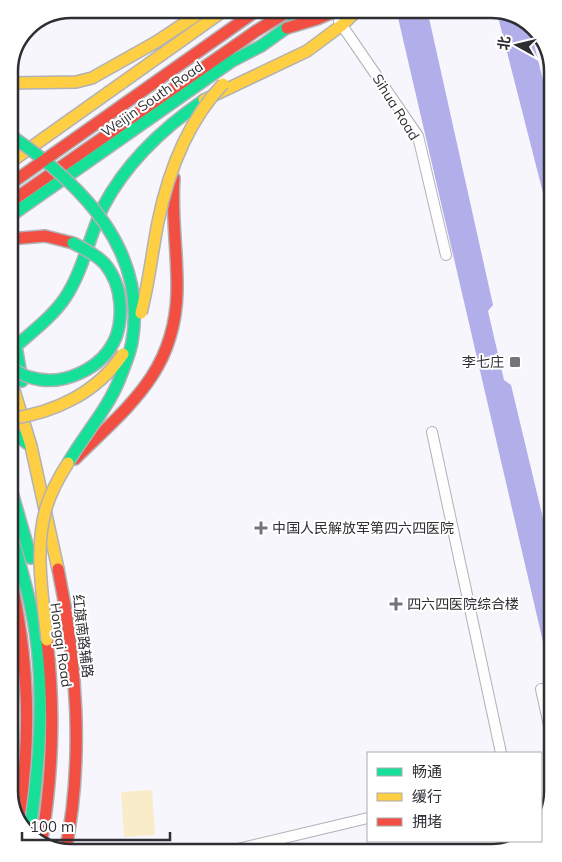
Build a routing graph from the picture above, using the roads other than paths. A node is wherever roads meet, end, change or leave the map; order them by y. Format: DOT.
graph roads {
  1 [pos="192,18"];
  2 [pos="213,18"];
  3 [pos="246,18"];
  4 [pos="261,18"];
  5 [pos="278,18"];
  6 [pos="301,18"];
  7 [pos="319,18"];
  8 [pos="336,18"];
  9 [pos="350,18"];
  10 [pos="342,26"];
  11 [pos="287,28"];
  12 [pos="256,32"];
  13 [pos="261,46"];
  14 [pos="18,83"];
  15 [pos="18,141"];
  16 [pos="18,157"];
  17 [pos="176,163"];
  18 [pos="18,179"];
  19 [pos="18,197"];
  20 [pos="18,210"];
  21 [pos="18,238"];
  22 [pos="446,255"];
  23 [pos="18,343"];
  24 [pos="18,372"];
  25 [pos="18,374"];
  26 [pos="18,406"];
  27 [pos="18,418"];
  28 [pos="24,427"];
  29 [pos="432,432"];
  30 [pos="18,437"];
  31 [pos="30,446"];
  32 [pos="65,469"];
  33 [pos="18,513"];
  34 [pos="18,561"];
  35 [pos="18,605"];
  36 [pos="66,607"];
  37 [pos="31,612"];
  38 [pos="47,640"];
  39 [pos="541,689"];
  40 [pos="544,703"];
  41 [pos="501,752"];
  42 [pos="20,808"];
  43 [pos="367,818"];
  44 [pos="30,826"];
  45 [pos="42,837"];
  46 [pos="67,844"];
  47 [pos="259,844"];
  1 -- 14 [label="main road"];
  2 -- 16 [label="main road"];
  3 -- 18 [label="main road, Weijin South Road, bridge"];
  4 -- 12 [label="main road"];
  5 -- 12 [label="main road"];
  6 -- 11 [label="main road, Weijin South Road"];
  7 -- 11 [label="main road, bridge"];
  8 -- 10 [label="street, Sihua Road"];
  9 -- 10 [label="main road"];
  10 -- 22 [label="street, Sihua Road"];
  10 -- 23 [label="main road"];
  11 -- 13 [label="main road, Weijin South Road"];
  12 -- 19 [label="main road"];
  13 -- 17 [label="main road, bridge"];
  13 -- 20 [label="main road, Weijin South Road"];
  15 -- 32 [label="main road, bridge"];
  17 -- 27 [label="main road, bridge"];
  17 -- 32 [label="main road, bridge"];
  21 -- 24 [label="main road, bridge"];
  25 -- 28 [label="main road"];
  26 -- 28 [label="main road, 红旗南路辅路"];
  28 -- 31 [label="main road, 红旗南路辅路"];
  29 -- 41 [label="street"];
  30 -- 31 [label="main road"];
  31 -- 36 [label="main road, 红旗南路辅路"];
  32 -- 38 [label="main road, bridge"];
  33 -- 38 [label="main road, Hongqi Road, bridge"];
  34 -- 37 [label="main road"];
  35 -- 42 [label="main road"];
  36 -- 37 [label="main road"];
  36 -- 46 [label="main road, 红旗南路辅路"];
  37 -- 44 [label="main road"];
  38 -- 45 [label="main road, Hongqi Road"];
  39 -- 40 [label="street"];
  43 -- 47 [label="street"];
}
